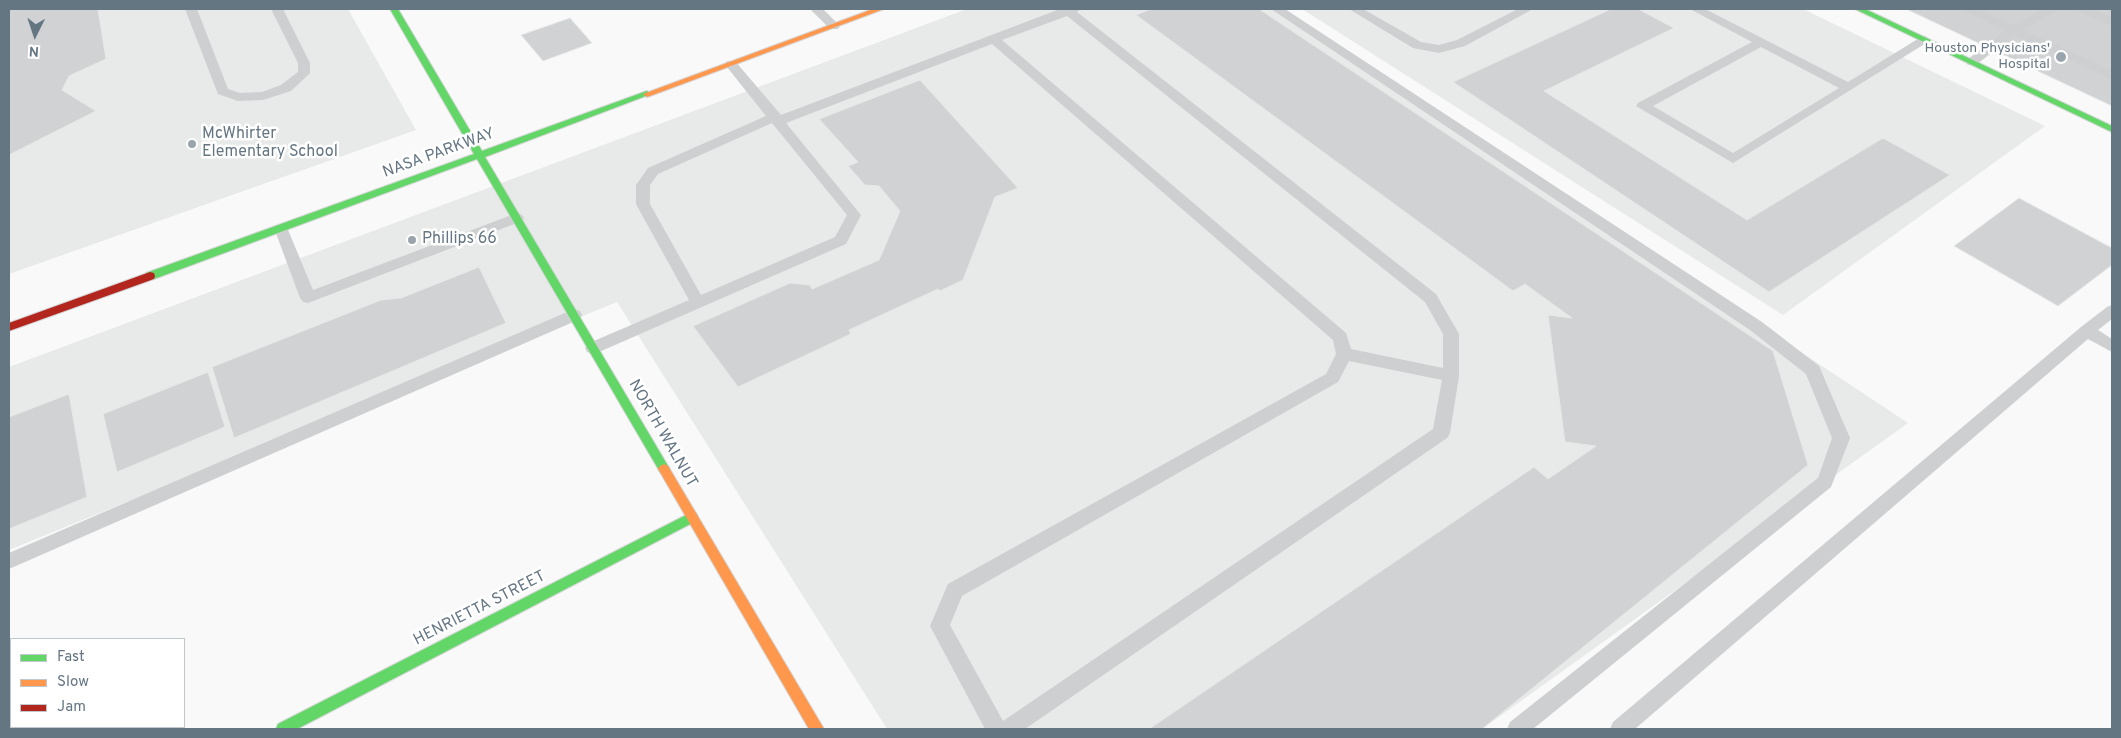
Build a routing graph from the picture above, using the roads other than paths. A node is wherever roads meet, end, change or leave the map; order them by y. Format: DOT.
graph roads {
  1 [pos="191,9"];
  2 [pos="277,9"];
  3 [pos="394,9"];
  4 [pos="816,9"];
  5 [pos="880,9"];
  6 [pos="1070,9"];
  7 [pos="1277,9"];
  8 [pos="1355,9"];
  9 [pos="1527,9"];
  10 [pos="1696,9"];
  11 [pos="1859,9"];
  12 [pos="1967,9"];
  13 [pos="2052,9"];
  14 [pos="2083,9"];
  15 [pos="2112,22"];
  16 [pos="834,26"];
  17 [pos="2013,30"];
  18 [pos="994,38"];
  19 [pos="1924,40"];
  20 [pos="1761,42"];
  21 [pos="1972,62"];
  22 [pos="731,64"];
  23 [pos="2112,75"];
  24 [pos="1848,87"];
  25 [pos="776,119"];
  26 [pos="2112,129"];
  27 [pos="480,156"];
  28 [pos="517,218"];
  29 [pos="281,228"];
  30 [pos="698,302"];
  31 [pos="2112,311"];
  32 [pos="574,315"];
  33 [pos="9,327"];
  34 [pos="2087,332"];
  35 [pos="2112,346"];
  36 [pos="593,348"];
  37 [pos="1344,354"];
  38 [pos="1452,376"];
  39 [pos="692,517"];
  40 [pos="9,561"];
  41 [pos="1016,727"];
  42 [pos="282,729"];
  43 [pos="817,729"];
  44 [pos="996,729"];
  45 [pos="1516,729"];
  46 [pos="1620,729"];
  1 -- 2 [label="lane"];
  3 -- 27 [label="street, NORTH WALNUT"];
  4 -- 16 [label="lane"];
  5 -- 16 [label="street, NASA PARKWAY"];
  6 -- 18 [label="lane"];
  6 -- 38 [label="lane"];
  7 -- 45 [label="lane"];
  8 -- 9 [label="lane"];
  10 -- 20 [label="lane"];
  11 -- 19 [label="street"];
  12 -- 17 [label="lane"];
  13 -- 17 [label="lane"];
  14 -- 15 [label="lane"];
  16 -- 22 [label="street, NASA PARKWAY"];
  17 -- 21 [label="lane"];
  17 -- 23 [label="lane"];
  18 -- 25 [label="lane"];
  18 -- 37 [label="lane"];
  19 -- 21 [label="street"];
  19 -- 24 [label="lane"];
  20 -- 24 [label="lane"];
  20 -- 24 [label="lane"];
  21 -- 26 [label="street"];
  22 -- 25 [label="lane"];
  22 -- 27 [label="street, NASA PARKWAY"];
  25 -- 30 [label="lane"];
  25 -- 30 [label="lane"];
  27 -- 28 [label="street, NORTH WALNUT"];
  27 -- 29 [label="street, NASA PARKWAY"];
  28 -- 29 [label="lane"];
  28 -- 32 [label="street, NORTH WALNUT"];
  29 -- 33 [label="street, NASA PARKWAY"];
  30 -- 36 [label="lane"];
  31 -- 34 [label="lane"];
  32 -- 36 [label="street, NORTH WALNUT"];
  32 -- 40 [label="lane"];
  34 -- 35 [label="lane"];
  34 -- 46 [label="lane"];
  36 -- 39 [label="street, NORTH WALNUT"];
  37 -- 38 [label="lane"];
  37 -- 44 [label="lane"];
  38 -- 41 [label="lane"];
  39 -- 42 [label="street, HENRIETTA STREET"];
  39 -- 43 [label="street, NORTH WALNUT"];
}
